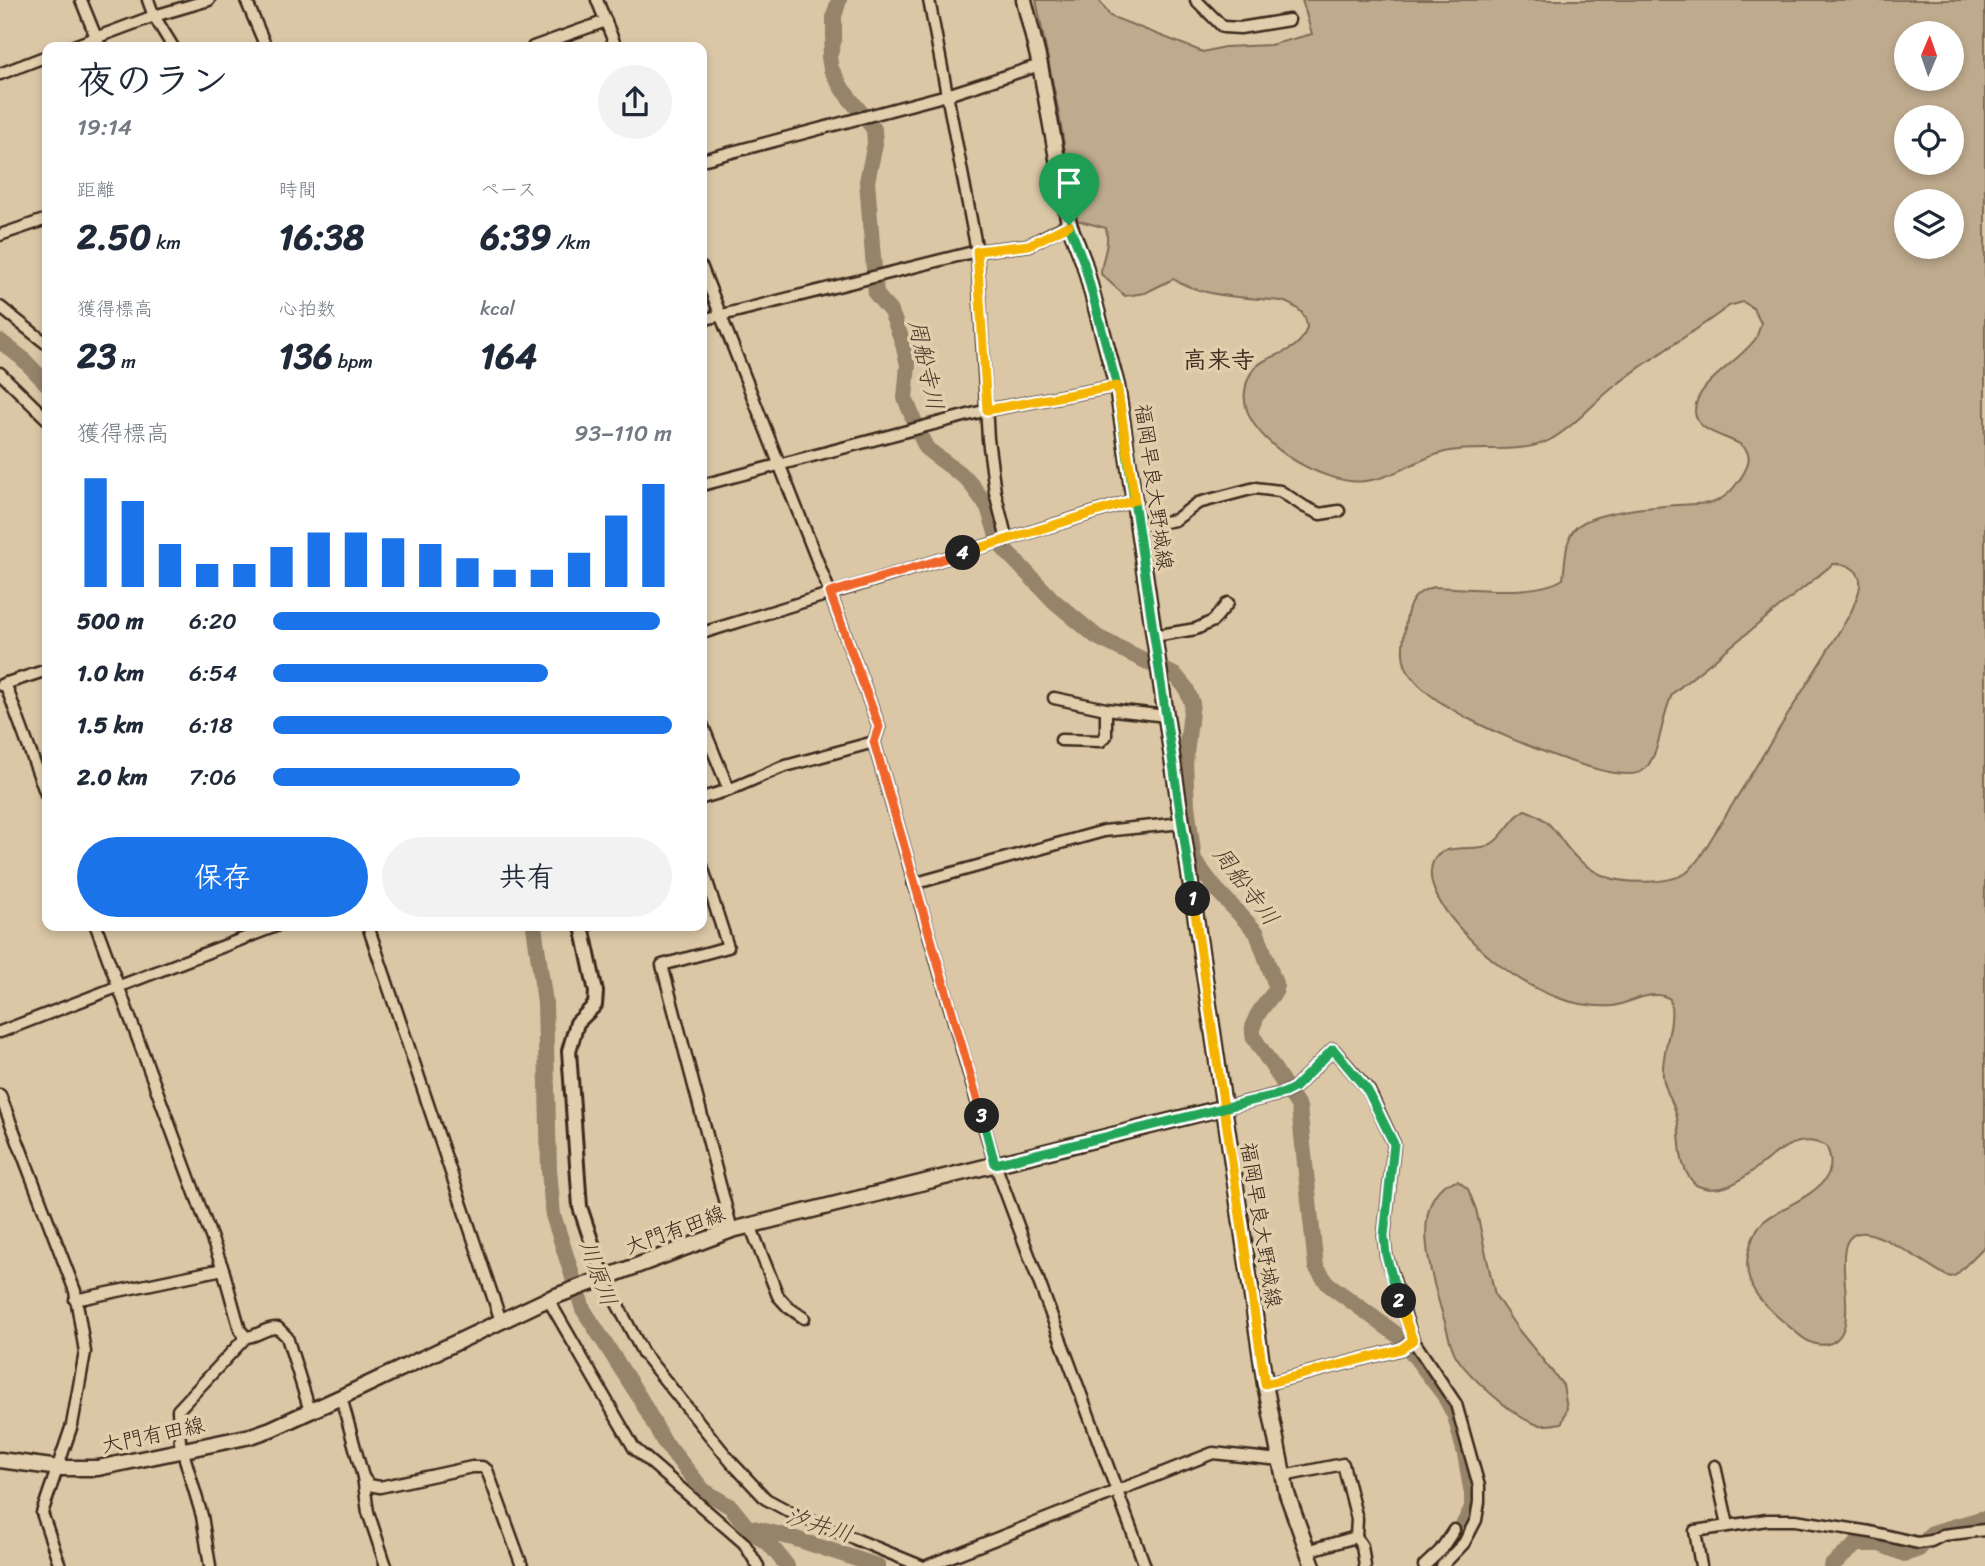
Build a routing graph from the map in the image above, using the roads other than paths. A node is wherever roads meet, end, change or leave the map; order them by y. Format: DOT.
graph roads {
  1 [pos="80,0"];
  2 [pos="148,0"];
  3 [pos="209,0"];
  4 [pos="246,0"];
  5 [pos="597,0"];
  6 [pos="929,0"];
  7 [pos="1024,0"];
  8 [pos="1196,0"];
  9 [pos="154,16"];
  10 [pos="1289,20"];
  11 [pos="606,21"];
  12 [pos="98,42"];
  13 [pos="170,42"];
  14 [pos="264,42"];
  15 [pos="547,42"];
  16 [pos="614,42"];
  17 [pos="42,58"];
  18 [pos="1040,65"];
  19 [pos="0,74"];
  20 [pos="947,95"];
  21 [pos="707,159"];
  22 [pos="42,221"];
  23 [pos="1069,225"];
  24 [pos="0,235"];
  25 [pos="977,251"];
  26 [pos="707,281"];
  27 [pos="0,307"];
  28 [pos="720,315"];
  29 [pos="707,319"];
  30 [pos="42,340"];
  31 [pos="0,373"];
  32 [pos="1117,386"];
  33 [pos="987,410"];
  34 [pos="42,414"];
  35 [pos="779,464"];
  36 [pos="707,484"];
  37 [pos="1135,500"];
  38 [pos="1339,511"];
  39 [pos="1139,527"];
  40 [pos="1007,540"];
  41 [pos="830,593"];
  42 [pos="1228,603"];
  43 [pos="707,632"];
  44 [pos="1154,636"];
  45 [pos="42,672"];
  46 [pos="3,684"];
  47 [pos="1054,698"];
  48 [pos="1106,709"];
  49 [pos="1166,716"];
  50 [pos="707,736"];
  51 [pos="1060,740"];
  52 [pos="874,742"];
  53 [pos="42,784"];
  54 [pos="729,790"];
  55 [pos="707,797"];
  56 [pos="1182,824"];
  57 [pos="707,882"];
  58 [pos="913,884"];
  59 [pos="98,931"];
  60 [pos="263,931"];
  61 [pos="370,931"];
  62 [pos="583,931"];
  63 [pos="118,987"];
  64 [pos="0,1032"];
  65 [pos="0,1095"];
  66 [pos="1222,1108"];
  67 [pos="995,1164"];
  68 [pos="750,1225"];
  69 [pos="732,1230"];
  70 [pos="223,1269"];
  71 [pos="598,1281"];
  72 [pos="555,1298"];
  73 [pos="75,1300"];
  74 [pos="804,1318"];
  75 [pos="501,1321"];
  76 [pos="246,1337"];
  77 [pos="1413,1340"];
  78 [pos="1265,1384"];
  79 [pos="341,1397"];
  80 [pos="310,1411"];
  81 [pos="184,1450"];
  82 [pos="0,1460"];
  83 [pos="1280,1460"];
  84 [pos="1715,1466"];
  85 [pos="59,1468"];
  86 [pos="1283,1476"];
  87 [pos="363,1477"];
  88 [pos="1117,1491"];
  89 [pos="1728,1525"];
  90 [pos="1454,1530"];
  91 [pos="1985,1530"];
  92 [pos="1356,1537"];
  93 [pos="1307,1551"];
  94 [pos="60,1566"];
  95 [pos="210,1566"];
  96 [pos="386,1566"];
  97 [pos="522,1566"];
  98 [pos="758,1566"];
  99 [pos="921,1566"];
  100 [pos="927,1566"];
  101 [pos="1145,1566"];
  102 [pos="1313,1566"];
  103 [pos="1365,1566"];
  104 [pos="1424,1566"];
  105 [pos="1442,1566"];
  106 [pos="1701,1566"];
  1 -- 12 [label="street"];
  2 -- 9 [label="street"];
  3 -- 9 [label="street"];
  4 -- 14 [label="street"];
  5 -- 11 [label="street"];
  6 -- 20 [label="street"];
  7 -- 18 [label="main road, 福岡早良大野城線"];
  8 -- 10 [label="street"];
  9 -- 12 [label="street"];
  9 -- 13 [label="street"];
  11 -- 15 [label="street"];
  11 -- 16 [label="street"];
  17 -- 19 [label="street"];
  18 -- 20 [label="street"];
  18 -- 23 [label="main road, 福岡早良大野城線"];
  20 -- 21 [label="street"];
  20 -- 25 [label="street"];
  22 -- 24 [label="street"];
  23 -- 25 [label="street"];
  23 -- 32 [label="main road, 福岡早良大野城線"];
  25 -- 28 [label="street"];
  25 -- 33 [label="street"];
  26 -- 28 [label="street"];
  27 -- 30 [label="street"];
  28 -- 29 [label="street"];
  28 -- 35 [label="street"];
  31 -- 34 [label="street"];
  32 -- 33 [label="street"];
  32 -- 37 [label="main road, 福岡早良大野城線"];
  33 -- 35 [label="street"];
  33 -- 40 [label="street"];
  35 -- 36 [label="street"];
  35 -- 41 [label="street"];
  37 -- 39 [label="main road, 福岡早良大野城線"];
  37 -- 40 [label="street"];
  38 -- 39 [label="street"];
  39 -- 44 [label="main road, 福岡早良大野城線"];
  40 -- 41 [label="street"];
  41 -- 43 [label="street"];
  41 -- 52 [label="street"];
  42 -- 44 [label="street"];
  44 -- 49 [label="main road, 福岡早良大野城線"];
  45 -- 46 [label="street"];
  46 -- 53 [label="street"];
  47 -- 48 [label="street"];
  48 -- 49 [label="street"];
  48 -- 51 [label="street"];
  49 -- 56 [label="main road, 福岡早良大野城線"];
  50 -- 54 [label="street"];
  52 -- 54 [label="street"];
  52 -- 58 [label="street"];
  54 -- 55 [label="street"];
  56 -- 58 [label="street"];
  56 -- 66 [label="main road, 福岡早良大野城線"];
  57 -- 69 [label="street"];
  58 -- 67 [label="street"];
  59 -- 63 [label="street"];
  60 -- 63 [label="street"];
  61 -- 75 [label="street"];
  62 -- 71 [label="street"];
  63 -- 64 [label="street"];
  63 -- 70 [label="street"];
  65 -- 73 [label="street"];
  66 -- 67 [label="main road, 大門有田線"];
  66 -- 77 [label="street"];
  66 -- 78 [label="main road, 福岡早良大野城線"];
  67 -- 68 [label="main road, 大門有田線"];
  67 -- 88 [label="street"];
  68 -- 69 [label="main road, 大門有田線"];
  68 -- 74 [label="street"];
  69 -- 71 [label="main road, 大門有田線"];
  70 -- 73 [label="street"];
  70 -- 76 [label="street"];
  71 -- 72 [label="main road, 大門有田線"];
  71 -- 99 [label="street"];
  72 -- 75 [label="main road, 大門有田線"];
  72 -- 98 [label="street"];
  73 -- 85 [label="street"];
  75 -- 79 [label="main road, 大門有田線"];
  76 -- 80 [label="street"];
  76 -- 81 [label="street"];
  77 -- 78 [label="street"];
  77 -- 105 [label="street"];
  78 -- 83 [label="main road, 福岡早良大野城線"];
  79 -- 80 [label="main road, 大門有田線"];
  79 -- 87 [label="street"];
  80 -- 81 [label="main road, 大門有田線"];
  81 -- 85 [label="main road, 大門有田線"];
  81 -- 95 [label="street"];
  82 -- 85 [label="main road, 大門有田線"];
  83 -- 86 [label="main road, 福岡早良大野城線"];
  83 -- 88 [label="street"];
  84 -- 89 [label="street"];
  85 -- 94 [label="street"];
  86 -- 92 [label="street"];
  86 -- 93 [label="main road, 福岡早良大野城線"];
  87 -- 96 [label="street"];
  87 -- 97 [label="street"];
  88 -- 100 [label="street"];
  88 -- 101 [label="street"];
  89 -- 91 [label="street"];
  89 -- 106 [label="street"];
  90 -- 104 [label="street"];
  92 -- 93 [label="street"];
  92 -- 103 [label="street"];
  93 -- 102 [label="main road, 福岡早良大野城線"];
}
